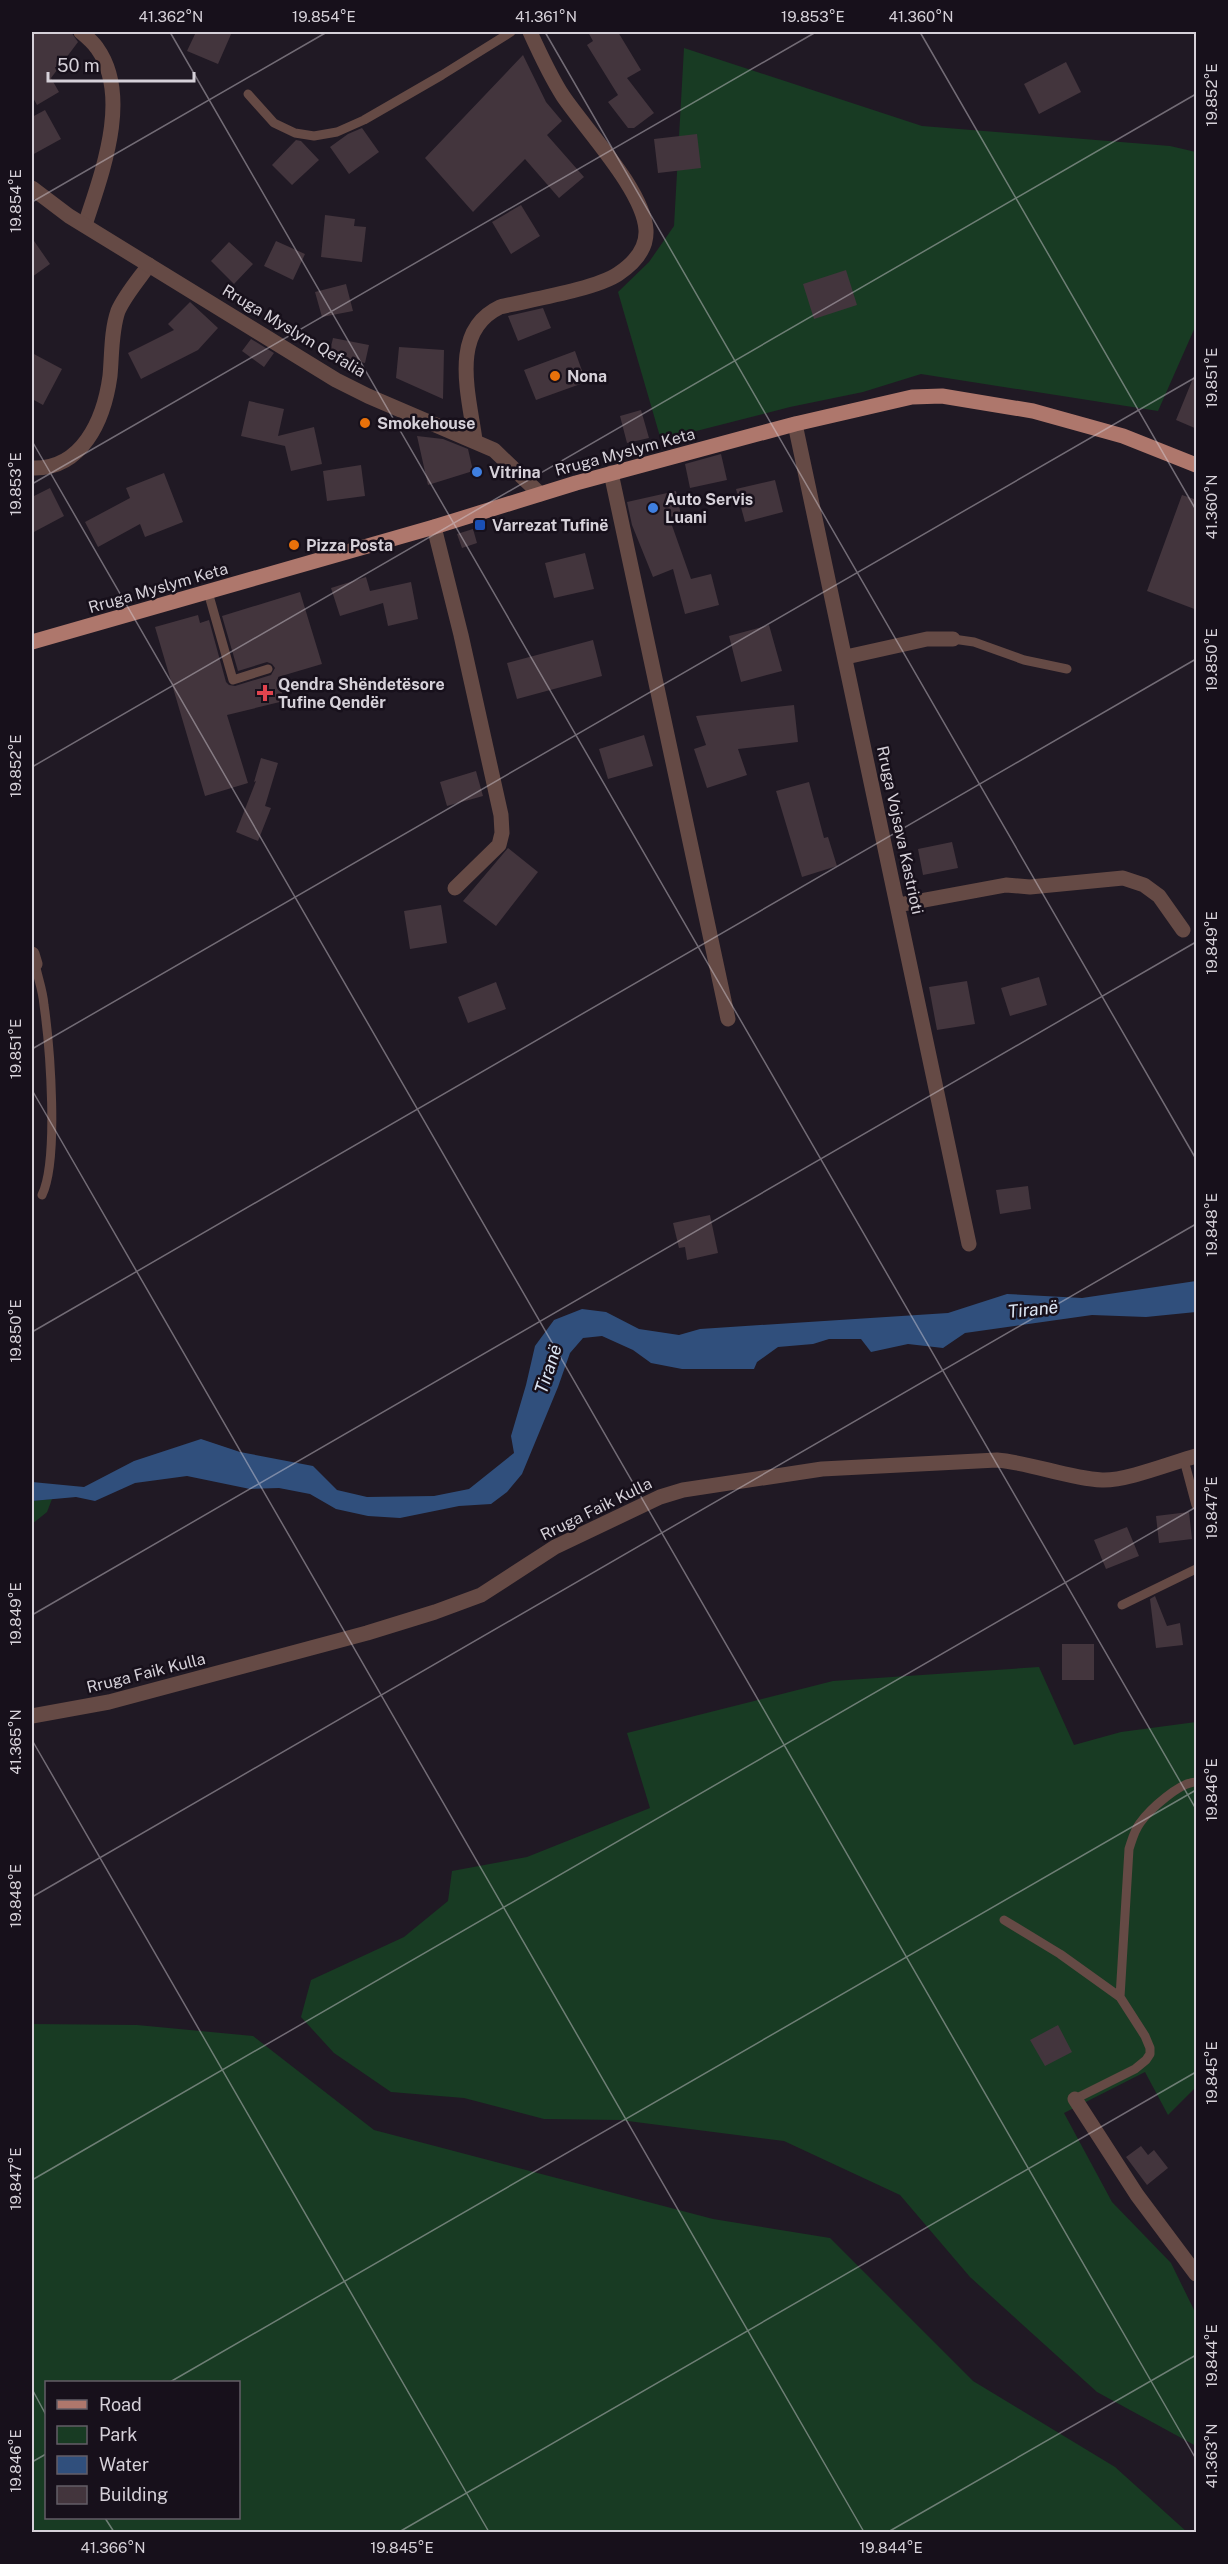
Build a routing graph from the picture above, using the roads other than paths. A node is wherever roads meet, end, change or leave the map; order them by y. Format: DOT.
graph roads {
  1 [pos="81,32"];
  2 [pos="511,32"];
  3 [pos="530,32"];
  4 [pos="248,94"];
  5 [pos="32,188"];
  6 [pos="85,225"];
  7 [pos="149,265"];
  8 [pos="795,424"];
  9 [pos="475,440"];
  10 [pos="1197,465"];
  11 [pos="32,468"];
  12 [pos="611,473"];
  13 [pos="540,494"];
  14 [pos="435,528"];
  15 [pos="208,592"];
  16 [pos="953,639"];
  17 [pos="32,642"];
  18 [pos="846,657"];
  19 [pos="268,669"];
  20 [pos="1067,669"];
  21 [pos="455,888"];
  22 [pos="898,905"];
  23 [pos="1183,930"];
  24 [pos="34,959"];
  25 [pos="728,1019"];
  26 [pos="42,1195"];
  27 [pos="969,1244"];
  28 [pos="1190,1458"];
  29 [pos="1197,1505"];
  30 [pos="1197,1569"];
  31 [pos="1122,1605"];
  32 [pos="32,1716"];
  33 [pos="1197,1782"];
  34 [pos="1004,1920"];
  35 [pos="1120,1997"];
  36 [pos="1075,2099"];
  37 [pos="1197,2274"];
  1 -- 6 [label="street"];
  2 -- 4 [label="lane"];
  3 -- 9 [label="street"];
  5 -- 6 [label="street, Rruga Myslym Qefalia"];
  6 -- 7 [label="street, Rruga Myslym Qefalia"];
  7 -- 9 [label="street, Rruga Myslym Qefalia"];
  7 -- 11 [label="street"];
  8 -- 10 [label="main road, Rruga Myslym Keta"];
  8 -- 12 [label="main road, Rruga Myslym Keta"];
  8 -- 18 [label="street, Rruga Vojsava Kastrioti"];
  9 -- 13 [label="street, Rruga Myslym Qefalia"];
  12 -- 13 [label="main road, Rruga Myslym Keta"];
  12 -- 25 [label="street"];
  13 -- 14 [label="main road, Rruga Myslym Keta"];
  14 -- 15 [label="main road, Rruga Myslym Keta"];
  14 -- 21 [label="street"];
  15 -- 17 [label="main road, Rruga Myslym Keta"];
  15 -- 19 [label="lane"];
  16 -- 18 [label="street"];
  16 -- 20 [label="lane"];
  18 -- 22 [label="street, Rruga Vojsava Kastrioti"];
  22 -- 23 [label="street"];
  22 -- 27 [label="street, Rruga Vojsava Kastrioti"];
  24 -- 26 [label="lane"];
  28 -- 29 [label="lane"];
  28 -- 32 [label="street, Rruga Faik Kulla"];
  30 -- 31 [label="lane"];
  33 -- 35 [label="lane"];
  34 -- 35 [label="lane"];
  35 -- 36 [label="lane"];
  36 -- 37 [label="street"];
}
